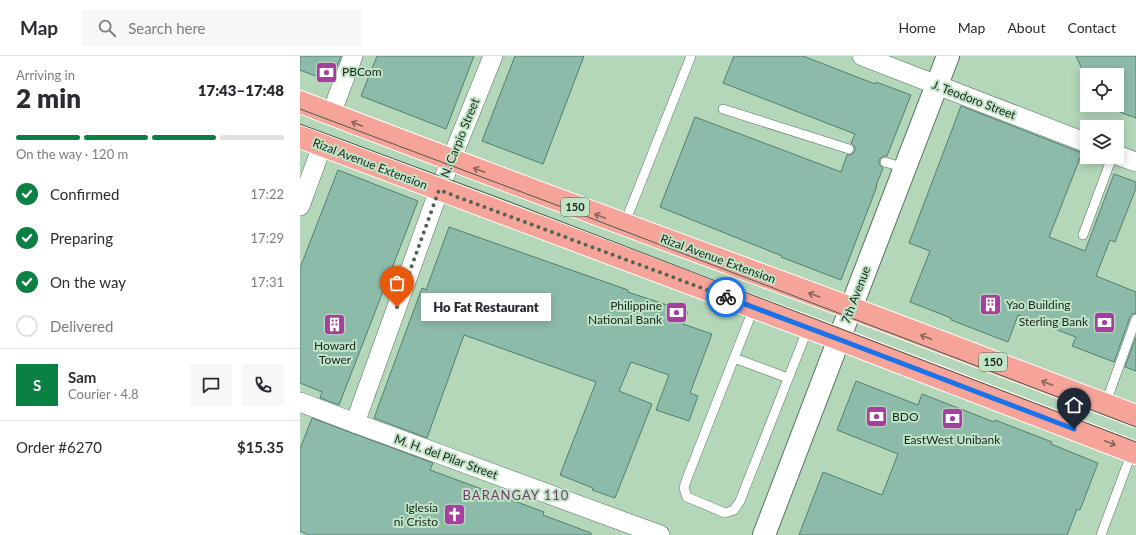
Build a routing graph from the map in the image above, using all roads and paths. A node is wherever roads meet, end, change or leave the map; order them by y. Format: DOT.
graph roads {
  1 [pos="353,56"];
  2 [pos="493,56"];
  3 [pos="691,56"];
  4 [pos="862,56"];
  5 [pos="948,56"];
  6 [pos="937,86"];
  7 [pos="300,102"];
  8 [pos="723,109"];
  9 [pos="331,114"];
  10 [pos="300,137"];
  11 [pos="1080,140"];
  12 [pos="322,146"];
  13 [pos="849,150"];
  14 [pos="1124,158"];
  15 [pos="451,160"];
  16 [pos="1136,162"];
  17 [pos="1109,164"];
  18 [pos="439,190"];
  19 [pos="300,206"];
  20 [pos="624,225"];
  21 [pos="1083,236"];
  22 [pos="754,307"];
  23 [pos="851,308"];
  24 [pos="1136,318"];
  25 [pos="808,328"];
  26 [pos="838,339"];
  27 [pos="734,358"];
  28 [pos="788,378"];
  29 [pos="300,402"];
  30 [pos="1105,405"];
  31 [pos="1136,416"];
  32 [pos="355,423"];
  33 [pos="1134,452"];
  34 [pos="660,535"];
  35 [pos="764,535"];
  36 [pos="1101,535"];
  1 -- 9 [label="street"];
  2 -- 15 [label="street, N. Carpio Street"];
  3 -- 20 [label="lane"];
  4 -- 6 [label="street, J. Teodoro Street"];
  5 -- 6 [label="street, 7th Avenue"];
  6 -- 11 [label="street, J. Teodoro Street"];
  6 -- 23 [label="street, 7th Avenue"];
  7 -- 9 [label="main road, Rizal Avenue Extension / 150"];
  8 -- 13 [label="lane"];
  15 -- 9 [label="main road, Rizal Avenue Extension / 150, one-way"];
  10 -- 12 [label="main road, Rizal Avenue Extension"];
  12 -- 18 [label="main road, Rizal Avenue Extension"];
  12 -- 19 [label="street"];
  14 -- 16 [label="street"];
  15 -- 18 [label="street, N. Carpio Street"];
  20 -- 15 [label="main road, Rizal Avenue Extension / 150, one-way"];
  17 -- 21 [label="lane"];
  18 -- 22 [label="main road, Rizal Avenue Extension"];
  18 -- 32 [label="street, N. Carpio Street"];
  23 -- 20 [label="main road, Rizal Avenue Extension / 150, one-way"];
  22 -- 25 [label="main road, Rizal Avenue Extension"];
  22 -- 27 [label="lane"];
  23 -- 26 [label="street, 7th Avenue"];
  30 -- 23 [label="main road, Rizal Avenue Extension / 150, one-way"];
  24 -- 30 [label="lane"];
  25 -- 26 [label="main road, Rizal Avenue Extension"];
  25 -- 28 [label="lane"];
  26 -- 33 [label="main road, Rizal Avenue Extension, one-way"];
  26 -- 35 [label="street, 7th Avenue"];
  27 -- 28 [label="lane"];
  27 -- 28 [label="lane"];
  29 -- 32 [label="street, M. H. del Pilar Street"];
  30 -- 31 [label="main road, Rizal Avenue Extension / 150"];
  32 -- 34 [label="street, M. H. del Pilar Street"];
  33 -- 36 [label="lane"];
}
